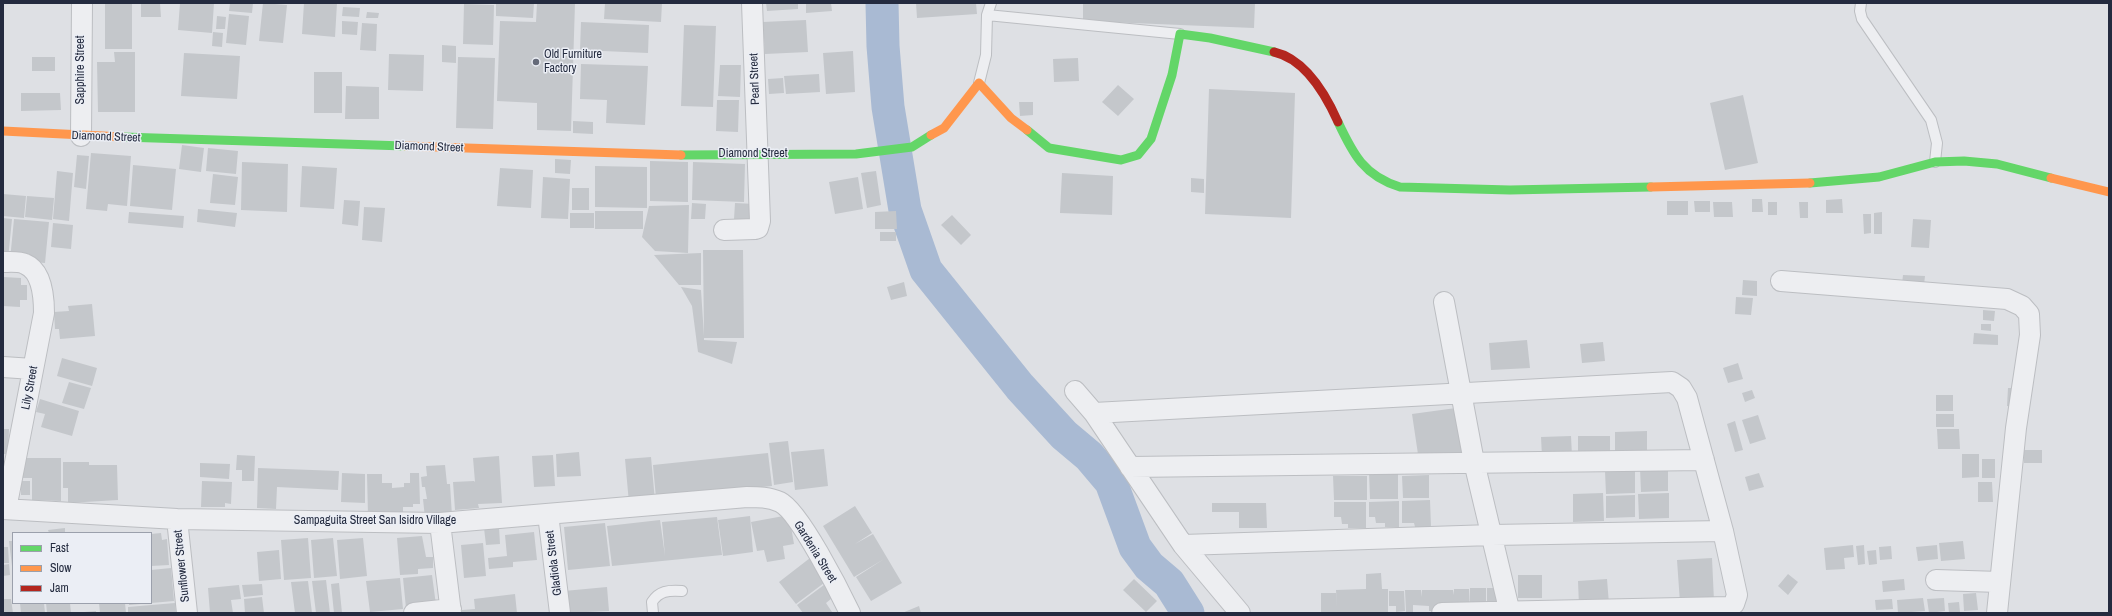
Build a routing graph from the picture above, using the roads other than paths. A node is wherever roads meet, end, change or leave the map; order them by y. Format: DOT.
graph roads {
  1 [pos="82,3"];
  2 [pos="752,3"];
  3 [pos="991,3"];
  4 [pos="1862,3"];
  5 [pos="988,15"];
  6 [pos="1180,34"];
  7 [pos="979,83"];
  8 [pos="3,131"];
  9 [pos="81,136"];
  10 [pos="759,154"];
  11 [pos="1935,162"];
  12 [pos="2109,192"];
  13 [pos="724,230"];
  14 [pos="3,262"];
  15 [pos="1781,281"];
  16 [pos="1444,302"];
  17 [pos="3,366"];
  18 [pos="33,369"];
  19 [pos="1075,392"];
  20 [pos="1461,393"];
  21 [pos="1094,413"];
  22 [pos="1704,460"];
  23 [pos="1474,462"];
  24 [pos="1130,467"];
  25 [pos="747,497"];
  26 [pos="4,509"];
  27 [pos="548,514"];
  28 [pos="177,519"];
  29 [pos="440,523"];
  30 [pos="1723,531"];
  31 [pos="1492,535"];
  32 [pos="1183,545"];
  33 [pos="1936,580"];
  34 [pos="2000,582"];
  35 [pos="682,591"];
  36 [pos="451,611"];
  37 [pos="1509,612"];
  38 [pos="187,613"];
  39 [pos="414,613"];
  40 [pos="560,613"];
  41 [pos="653,613"];
  42 [pos="850,613"];
  43 [pos="1240,613"];
  44 [pos="1442,613"];
  45 [pos="1997,613"];
  1 -- 9 [label="street, Sapphire Street"];
  2 -- 10 [label="street, Pearl Street"];
  3 -- 5 [label="lane"];
  4 -- 11 [label="lane"];
  5 -- 6 [label="lane"];
  5 -- 7 [label="lane"];
  6 -- 7 [label="street"];
  6 -- 11 [label="street"];
  7 -- 10 [label="street, Diamond Street"];
  8 -- 9 [label="street, Diamond Street"];
  9 -- 10 [label="street, Diamond Street"];
  10 -- 13 [label="street, Pearl Street"];
  11 -- 12 [label="street"];
  14 -- 18 [label="street, Lily Street"];
  15 -- 34 [label="street"];
  16 -- 20 [label="street"];
  17 -- 18 [label="street"];
  18 -- 26 [label="street, Lily Street"];
  19 -- 21 [label="street"];
  20 -- 21 [label="street"];
  20 -- 22 [label="street"];
  20 -- 23 [label="street"];
  21 -- 24 [label="street"];
  22 -- 23 [label="street"];
  22 -- 30 [label="street"];
  23 -- 24 [label="street"];
  23 -- 31 [label="street"];
  24 -- 32 [label="street"];
  25 -- 27 [label="street, Sampaguita Street San Isidro Village"];
  25 -- 42 [label="street, Gardenia Street"];
  26 -- 28 [label="street, Sampaguita Street San Isidro Village"];
  27 -- 29 [label="street, Sampaguita Street San Isidro Village"];
  27 -- 40 [label="street, Gladiola Street"];
  28 -- 29 [label="street, Sampaguita Street San Isidro Village"];
  28 -- 38 [label="street, Sunflower Street"];
  29 -- 36 [label="street"];
  30 -- 31 [label="street"];
  30 -- 37 [label="street"];
  31 -- 32 [label="street"];
  31 -- 37 [label="street"];
  32 -- 43 [label="street"];
  33 -- 34 [label="street"];
  34 -- 45 [label="street"];
  35 -- 41 [label="lane"];
  36 -- 39 [label="street"];
  37 -- 44 [label="street"];
}
